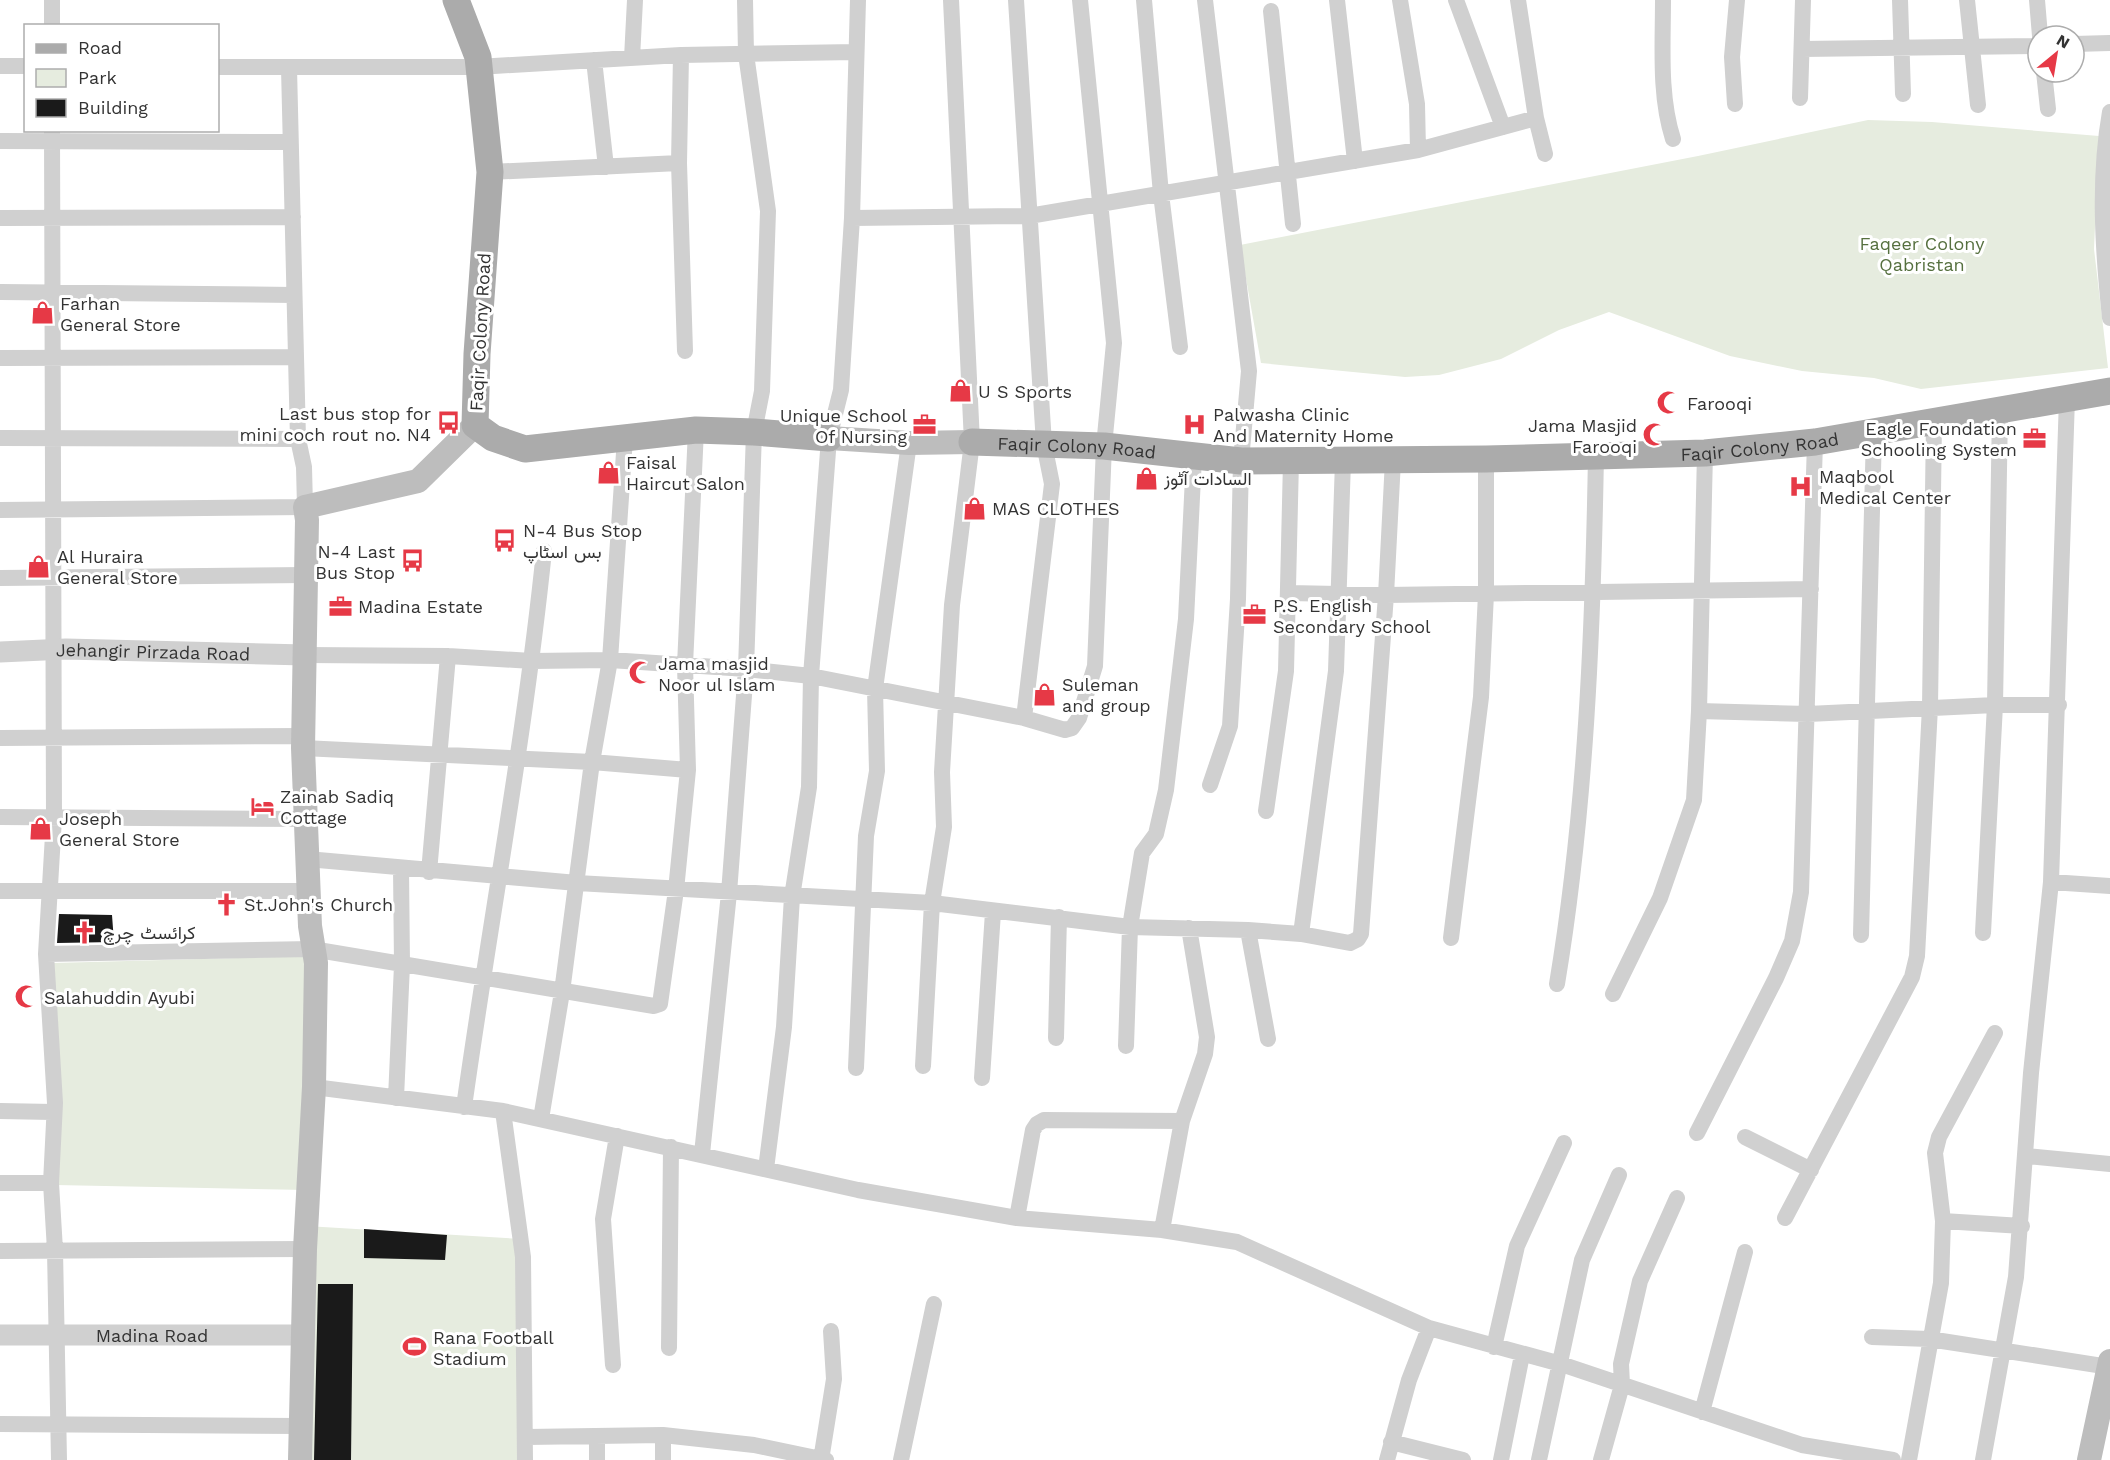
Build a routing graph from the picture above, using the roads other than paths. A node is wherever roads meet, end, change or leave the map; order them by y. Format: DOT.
graph roads {
  1 [pos="52,0"];
  2 [pos="456,0"];
  3 [pos="634,0"];
  4 [pos="745,0"];
  5 [pos="858,0"];
  6 [pos="951,0"];
  7 [pos="1016,0"];
  8 [pos="1080,0"];
  9 [pos="1144,0"];
  10 [pos="1205,0"];
  11 [pos="1337,0"];
  12 [pos="1400,0"];
  13 [pos="1456,0"];
  14 [pos="1518,0"];
  15 [pos="1663,0"];
  16 [pos="1737,0"];
  17 [pos="1803,0"];
  18 [pos="1900,0"];
  19 [pos="1967,0"];
  20 [pos="2037,0"];
  21 [pos="1271,11"];
  22 [pos="52,24"];
  23 [pos="2039,24"];
  24 [pos="2110,43"];
  25 [pos="2086,44"];
  26 [pos="2026,47"];
  27 [pos="1902,48"];
  28 [pos="1802,49"];
  29 [pos="1973,49"];
  30 [pos="856,52"];
  31 [pos="746,54"];
  32 [pos="681,55"];
  33 [pos="632,58"];
  34 [pos="594,60"];
  35 [pos="0,66"];
  36 [pos="24,66"];
  37 [pos="219,67"];
  38 [pos="478,67"];
  39 [pos="289,68"];
  40 [pos="2045,84"];
  41 [pos="1903,94"];
  42 [pos="1800,98"];
  43 [pos="1735,104"];
  44 [pos="1978,105"];
  45 [pos="2048,110"];
  46 [pos="2110,112"];
  47 [pos="1536,118"];
  48 [pos="1503,127"];
  49 [pos="2108,132"];
  50 [pos="52,136"];
  51 [pos="1673,139"];
  52 [pos="0,141"];
  53 [pos="290,142"];
  54 [pos="1418,150"];
  55 [pos="1545,154"];
  56 [pos="1356,161"];
  57 [pos="679,163"];
  58 [pos="606,167"];
  59 [pos="490,172"];
  60 [pos="1286,173"];
  61 [pos="1226,183"];
  62 [pos="2107,188"];
  63 [pos="1161,194"];
  64 [pos="1099,205"];
  65 [pos="1029,216"];
  66 [pos="292,217"];
  67 [pos="961,217"];
  68 [pos="0,218"];
  69 [pos="52,218"];
  70 [pos="852,218"];
  71 [pos="1293,224"];
  72 [pos="2106,245"];
  73 [pos="0,292"];
  74 [pos="53,293"];
  75 [pos="294,295"];
  76 [pos="2110,318"];
  77 [pos="1180,347"];
  78 [pos="685,351"];
  79 [pos="296,357"];
  80 [pos="0,358"];
  81 [pos="53,358"];
  82 [pos="2110,391"];
  83 [pos="2067,398"];
  84 [pos="2000,411"];
  85 [pos="1934,422"];
  86 [pos="476,425"];
  87 [pos="696,430"];
  88 [pos="754,432"];
  89 [pos="1874,433"];
  90 [pos="0,438"];
  91 [pos="625,438"];
  92 [pos="829,438"];
  93 [pos="53,439"];
  94 [pos="298,439"];
  95 [pos="972,442"];
  96 [pos="1815,442"];
  97 [pos="909,443"];
  98 [pos="1044,444"];
  99 [pos="1104,447"];
  100 [pos="1705,453"];
  101 [pos="1596,454"];
  102 [pos="1194,457"];
  103 [pos="1485,459"];
  104 [pos="1393,460"];
  105 [pos="1240,461"];
  106 [pos="1292,461"];
  107 [pos="1343,461"];
  108 [pos="304,507"];
  109 [pos="0,510"];
  110 [pos="53,510"];
  111 [pos="544,551"];
  112 [pos="306,575"];
  113 [pos="54,577"];
  114 [pos="0,578"];
  115 [pos="1811,589"];
  116 [pos="1593,590"];
  117 [pos="1701,590"];
  118 [pos="1288,593"];
  119 [pos="1486,594"];
  120 [pos="1337,595"];
  121 [pos="1386,595"];
  122 [pos="54,651"];
  123 [pos="0,652"];
  124 [pos="304,655"];
  125 [pos="447,656"];
  126 [pos="610,660"];
  127 [pos="532,661"];
  128 [pos="685,665"];
  129 [pos="746,669"];
  130 [pos="811,676"];
  131 [pos="875,689"];
  132 [pos="947,703"];
  133 [pos="1995,705"];
  134 [pos="2059,705"];
  135 [pos="1930,708"];
  136 [pos="1699,711"];
  137 [pos="1868,711"];
  138 [pos="1808,714"];
  139 [pos="1024,718"];
  140 [pos="0,738"];
  141 [pos="54,738"];
  142 [pos="303,742"];
  143 [pos="438,754"];
  144 [pos="516,758"];
  145 [pos="592,762"];
  146 [pos="688,770"];
  147 [pos="1210,785"];
  148 [pos="1266,811"];
  149 [pos="0,817"];
  150 [pos="54,818"];
  151 [pos="305,819"];
  152 [pos="307,859"];
  153 [pos="401,868"];
  154 [pos="429,872"];
  155 [pos="497,876"];
  156 [pos="2051,882"];
  157 [pos="577,883"];
  158 [pos="2110,886"];
  159 [pos="676,890"];
  160 [pos="0,891"];
  161 [pos="48,891"];
  162 [pos="309,891"];
  163 [pos="729,893"];
  164 [pos="792,897"];
  165 [pos="862,900"];
  166 [pos="932,903"];
  167 [pos="993,912"];
  168 [pos="1059,917"];
  169 [pos="1130,927"];
  170 [pos="1189,928"];
  171 [pos="1248,930"];
  172 [pos="1983,933"];
  173 [pos="1301,934"];
  174 [pos="1860,935"];
  175 [pos="1451,938"];
  176 [pos="312,949"];
  177 [pos="46,954"];
  178 [pos="402,965"];
  179 [pos="482,978"];
  180 [pos="1557,984"];
  181 [pos="562,992"];
  182 [pos="1613,994"];
  183 [pos="1995,1033"];
  184 [pos="1056,1038"];
  185 [pos="1268,1039"];
  186 [pos="1126,1046"];
  187 [pos="923,1066"];
  188 [pos="856,1068"];
  189 [pos="982,1078"];
  190 [pos="314,1087"];
  191 [pos="396,1098"];
  192 [pos="464,1107"];
  193 [pos="0,1111"];
  194 [pos="503,1111"];
  195 [pos="53,1112"];
  196 [pos="540,1119"];
  197 [pos="1182,1121"];
  198 [pos="1697,1133"];
  199 [pos="617,1136"];
  200 [pos="1745,1137"];
  201 [pos="1564,1143"];
  202 [pos="671,1147"];
  203 [pos="702,1154"];
  204 [pos="2026,1156"];
  205 [pos="2110,1164"];
  206 [pos="766,1169"];
  207 [pos="1811,1170"];
  208 [pos="1619,1175"];
  209 [pos="0,1183"];
  210 [pos="51,1183"];
  211 [pos="1677,1198"];
  212 [pos="1017,1218"];
  213 [pos="1785,1218"];
  214 [pos="1943,1221"];
  215 [pos="2022,1226"];
  216 [pos="1162,1230"];
  217 [pos="305,1249"];
  218 [pos="55,1250"];
  219 [pos="0,1251"];
  220 [pos="1745,1252"];
  221 [pos="934,1304"];
  222 [pos="1429,1328"];
  223 [pos="831,1331"];
  224 [pos="0,1335"];
  225 [pos="55,1335"];
  226 [pos="303,1335"];
  227 [pos="1872,1337"];
  228 [pos="1929,1340"];
  229 [pos="1494,1347"];
  230 [pos="669,1348"];
  231 [pos="2005,1350"];
  232 [pos="1522,1355"];
  233 [pos="1561,1364"];
  234 [pos="613,1365"];
  235 [pos="2110,1367"];
  236 [pos="1622,1385"];
  237 [pos="1702,1412"];
  238 [pos="0,1424"];
  239 [pos="59,1425"];
  240 [pos="301,1426"];
  241 [pos="663,1435"];
  242 [pos="597,1436"];
  243 [pos="527,1437"];
  244 [pos="1391,1442"];
  245 [pos="753,1452"];
  246 [pos="1802,1453"];
  247 [pos="59,1460"];
  248 [pos="300,1460"];
  249 [pos="525,1460"];
  250 [pos="597,1460"];
  251 [pos="663,1460"];
  252 [pos="823,1460"];
  253 [pos="900,1460"];
  254 [pos="1387,1460"];
  255 [pos="1463,1460"];
  256 [pos="1501,1460"];
  257 [pos="1539,1460"];
  258 [pos="1601,1460"];
  259 [pos="1893,1460"];
  260 [pos="1909,1460"];
  261 [pos="1983,1460"];
  262 [pos="2089,1460"];
  1 -- 22 [label="street"];
  2 -- 38 [label="main road, Faqir Colony Road"];
  3 -- 33 [label="street"];
  4 -- 31 [label="street"];
  5 -- 30 [label="street"];
  6 -- 67 [label="street"];
  7 -- 65 [label="street"];
  8 -- 64 [label="street"];
  9 -- 63 [label="street"];
  10 -- 61 [label="street"];
  11 -- 56 [label="street"];
  12 -- 54 [label="street"];
  13 -- 48 [label="street"];
  14 -- 47 [label="street"];
  15 -- 51 [label="street"];
  16 -- 43 [label="street"];
  17 -- 28 [label="street"];
  18 -- 27 [label="street"];
  19 -- 29 [label="street"];
  20 -- 23 [label="street"];
  21 -- 60 [label="street"];
  24 -- 25 [label="street"];
  26 -- 29 [label="street"];
  27 -- 28 [label="street"];
  27 -- 29 [label="street"];
  27 -- 41 [label="street"];
  28 -- 42 [label="street"];
  29 -- 44 [label="street"];
  30 -- 31 [label="street"];
  30 -- 70 [label="street"];
  31 -- 32 [label="street"];
  31 -- 88 [label="street"];
  32 -- 33 [label="street"];
  32 -- 57 [label="street"];
  33 -- 34 [label="street"];
  34 -- 38 [label="street"];
  34 -- 58 [label="street"];
  35 -- 36 [label="street"];
  37 -- 39 [label="street"];
  38 -- 39 [label="street"];
  38 -- 59 [label="main road, Faqir Colony Road"];
  39 -- 53 [label="street"];
  40 -- 45 [label="street"];
  46 -- 49 [label="street"];
  47 -- 48 [label="street"];
  47 -- 55 [label="street"];
  48 -- 54 [label="street"];
  49 -- 62 [label="street"];
  50 -- 52 [label="street"];
  50 -- 53 [label="street"];
  50 -- 69 [label="street"];
  53 -- 66 [label="street"];
  54 -- 56 [label="street"];
  56 -- 60 [label="street"];
  57 -- 58 [label="street"];
  57 -- 78 [label="street"];
  58 -- 59 [label="street"];
  59 -- 86 [label="main road, Faqir Colony Road"];
  60 -- 61 [label="street"];
  60 -- 71 [label="street"];
  61 -- 63 [label="street"];
  61 -- 105 [label="street"];
  62 -- 72 [label="street"];
  63 -- 64 [label="street"];
  63 -- 77 [label="street"];
  64 -- 65 [label="street"];
  64 -- 99 [label="street"];
  65 -- 67 [label="street"];
  65 -- 98 [label="street"];
  66 -- 69 [label="street"];
  66 -- 75 [label="street"];
  67 -- 70 [label="street"];
  67 -- 95 [label="street"];
  68 -- 69 [label="street"];
  69 -- 74 [label="street"];
  70 -- 92 [label="street"];
  72 -- 76 [label="street"];
  73 -- 74 [label="street"];
  74 -- 75 [label="street"];
  74 -- 81 [label="street"];
  75 -- 79 [label="street"];
  79 -- 81 [label="street"];
  79 -- 94 [label="street"];
  80 -- 81 [label="street"];
  81 -- 93 [label="street"];
  82 -- 83 [label="main road, Faqir Colony Road"];
  83 -- 84 [label="main road, Faqir Colony Road"];
  83 -- 134 [label="street"];
  84 -- 85 [label="main road, Faqir Colony Road"];
  84 -- 133 [label="street"];
  85 -- 89 [label="main road, Faqir Colony Road"];
  85 -- 135 [label="street"];
  86 -- 91 [label="main road, Faqir Colony Road"];
  86 -- 108 [label="main road"];
  87 -- 88 [label="main road, Faqir Colony Road"];
  87 -- 91 [label="main road, Faqir Colony Road"];
  87 -- 128 [label="street"];
  88 -- 92 [label="main road, Faqir Colony Road"];
  88 -- 129 [label="street"];
  89 -- 96 [label="main road, Faqir Colony Road"];
  89 -- 137 [label="street"];
  90 -- 93 [label="street"];
  91 -- 126 [label="street"];
  92 -- 97 [label="main road, Faqir Colony Road"];
  92 -- 130 [label="street"];
  93 -- 94 [label="street"];
  93 -- 110 [label="street"];
  94 -- 108 [label="street"];
  95 -- 97 [label="main road, Faqir Colony Road"];
  95 -- 98 [label="main road, Faqir Colony Road"];
  95 -- 132 [label="street"];
  96 -- 100 [label="main road, Faqir Colony Road"];
  96 -- 115 [label="street"];
  97 -- 131 [label="street"];
  98 -- 99 [label="main road, Faqir Colony Road"];
  98 -- 139 [label="street"];
  99 -- 102 [label="main road, Faqir Colony Road"];
  99 -- 139 [label="street"];
  100 -- 101 [label="main road, Faqir Colony Road"];
  100 -- 117 [label="street"];
  101 -- 103 [label="main road, Faqir Colony Road"];
  101 -- 116 [label="street"];
  102 -- 105 [label="main road, Faqir Colony Road"];
  102 -- 169 [label="street"];
  103 -- 104 [label="main road, Faqir Colony Road"];
  103 -- 119 [label="street"];
  104 -- 107 [label="main road, Faqir Colony Road"];
  104 -- 121 [label="street"];
  105 -- 106 [label="main road, Faqir Colony Road"];
  105 -- 147 [label="street"];
  106 -- 107 [label="main road, Faqir Colony Road"];
  106 -- 118 [label="street"];
  107 -- 120 [label="street"];
  108 -- 110 [label="street"];
  108 -- 112 [label="main road"];
  109 -- 110 [label="street"];
  110 -- 113 [label="street"];
  111 -- 127 [label="street"];
  112 -- 113 [label="street"];
  112 -- 124 [label="main road"];
  113 -- 114 [label="street"];
  113 -- 122 [label="street"];
  115 -- 117 [label="street"];
  115 -- 138 [label="street"];
  116 -- 117 [label="street"];
  116 -- 119 [label="street"];
  116 -- 180 [label="street"];
  117 -- 136 [label="street"];
  118 -- 120 [label="street"];
  118 -- 148 [label="street"];
  119 -- 121 [label="street"];
  119 -- 175 [label="street"];
  120 -- 121 [label="street"];
  120 -- 173 [label="street"];
  121 -- 173 [label="street"];
  122 -- 123 [label="street, Jehangir Pirzada Road"];
  122 -- 124 [label="street, Jehangir Pirzada Road"];
  122 -- 141 [label="street"];
  124 -- 125 [label="street"];
  124 -- 142 [label="main road"];
  125 -- 127 [label="street"];
  125 -- 143 [label="street"];
  126 -- 127 [label="street"];
  126 -- 128 [label="street"];
  126 -- 145 [label="street"];
  127 -- 144 [label="street"];
  128 -- 129 [label="street"];
  128 -- 146 [label="street"];
  129 -- 130 [label="street"];
  129 -- 163 [label="street"];
  130 -- 131 [label="street"];
  130 -- 164 [label="street"];
  131 -- 132 [label="street"];
  131 -- 165 [label="street"];
  132 -- 139 [label="street"];
  132 -- 166 [label="street"];
  133 -- 134 [label="street"];
  133 -- 135 [label="street"];
  133 -- 172 [label="street"];
  134 -- 156 [label="street"];
  135 -- 137 [label="street"];
  135 -- 207 [label="street"];
  136 -- 138 [label="street"];
  136 -- 182 [label="street"];
  137 -- 138 [label="street"];
  137 -- 174 [label="street"];
  138 -- 198 [label="street"];
  140 -- 141 [label="street"];
  141 -- 142 [label="street"];
  141 -- 150 [label="street"];
  142 -- 143 [label="street"];
  142 -- 151 [label="main road"];
  143 -- 144 [label="street"];
  143 -- 154 [label="street"];
  144 -- 145 [label="street"];
  144 -- 155 [label="street"];
  145 -- 146 [label="street"];
  145 -- 157 [label="street"];
  146 -- 159 [label="street"];
  149 -- 150 [label="street"];
  150 -- 151 [label="street"];
  150 -- 161 [label="street"];
  151 -- 152 [label="main road"];
  152 -- 153 [label="street"];
  152 -- 162 [label="main road"];
  153 -- 154 [label="street"];
  153 -- 178 [label="street"];
  154 -- 155 [label="street"];
  155 -- 157 [label="street"];
  155 -- 179 [label="street"];
  156 -- 158 [label="street"];
  156 -- 204 [label="street"];
  157 -- 159 [label="street"];
  157 -- 181 [label="street"];
  159 -- 163 [label="street"];
  159 -- 181 [label="street"];
  160 -- 161 [label="street"];
  161 -- 162 [label="street"];
  161 -- 177 [label="street"];
  162 -- 176 [label="main road"];
  163 -- 164 [label="street"];
  163 -- 203 [label="street"];
  164 -- 165 [label="street"];
  164 -- 206 [label="street"];
  165 -- 166 [label="street"];
  165 -- 188 [label="street"];
  166 -- 167 [label="street"];
  166 -- 187 [label="street"];
  167 -- 168 [label="street"];
  167 -- 189 [label="street"];
  168 -- 169 [label="street"];
  168 -- 184 [label="street"];
  169 -- 170 [label="street"];
  169 -- 186 [label="street"];
  170 -- 171 [label="street"];
  170 -- 197 [label="street"];
  171 -- 173 [label="street"];
  171 -- 185 [label="street"];
  176 -- 177 [label="street"];
  176 -- 178 [label="street"];
  176 -- 190 [label="main road"];
  177 -- 195 [label="street"];
  178 -- 179 [label="street"];
  178 -- 191 [label="street"];
  179 -- 181 [label="street"];
  179 -- 192 [label="street"];
  181 -- 196 [label="street"];
  183 -- 214 [label="street"];
  190 -- 191 [label="street"];
  190 -- 217 [label="main road"];
  191 -- 192 [label="street"];
  192 -- 194 [label="street"];
  193 -- 195 [label="street"];
  194 -- 196 [label="street"];
  194 -- 243 [label="street"];
  195 -- 210 [label="street"];
  196 -- 199 [label="street"];
  197 -- 212 [label="street"];
  197 -- 216 [label="street"];
  199 -- 202 [label="street"];
  199 -- 234 [label="street"];
  200 -- 207 [label="street"];
  201 -- 229 [label="street"];
  202 -- 203 [label="street"];
  202 -- 230 [label="street"];
  203 -- 206 [label="street"];
  204 -- 205 [label="street"];
  204 -- 215 [label="street"];
  206 -- 212 [label="street"];
  207 -- 213 [label="street"];
  208 -- 233 [label="street"];
  209 -- 210 [label="street"];
  210 -- 218 [label="street"];
  211 -- 236 [label="street"];
  212 -- 216 [label="street"];
  214 -- 215 [label="street"];
  214 -- 228 [label="street"];
  215 -- 231 [label="street"];
  216 -- 222 [label="street"];
  217 -- 218 [label="street"];
  217 -- 226 [label="main road"];
  218 -- 219 [label="street"];
  218 -- 225 [label="street"];
  220 -- 237 [label="street"];
  221 -- 253 [label="street"];
  222 -- 229 [label="street"];
  222 -- 244 [label="street"];
  223 -- 252 [label="street"];
  224 -- 225 [label="street, Madina Road"];
  225 -- 226 [label="street, Madina Road"];
  225 -- 239 [label="street"];
  226 -- 240 [label="main road"];
  227 -- 228 [label="street"];
  228 -- 231 [label="street"];
  228 -- 260 [label="street"];
  229 -- 232 [label="street"];
  231 -- 235 [label="street"];
  231 -- 261 [label="street"];
  232 -- 233 [label="street"];
  232 -- 256 [label="street"];
  233 -- 236 [label="street"];
  233 -- 257 [label="street"];
  235 -- 262 [label="main road"];
  236 -- 237 [label="street"];
  236 -- 258 [label="street"];
  237 -- 246 [label="street"];
  238 -- 239 [label="street"];
  239 -- 240 [label="street"];
  239 -- 247 [label="street"];
  240 -- 248 [label="main road"];
  241 -- 242 [label="street"];
  241 -- 245 [label="street"];
  241 -- 251 [label="street"];
  242 -- 243 [label="street"];
  242 -- 250 [label="street"];
  243 -- 249 [label="street"];
  244 -- 254 [label="street"];
  244 -- 255 [label="street"];
  245 -- 252 [label="street"];
  246 -- 259 [label="street"];
}
